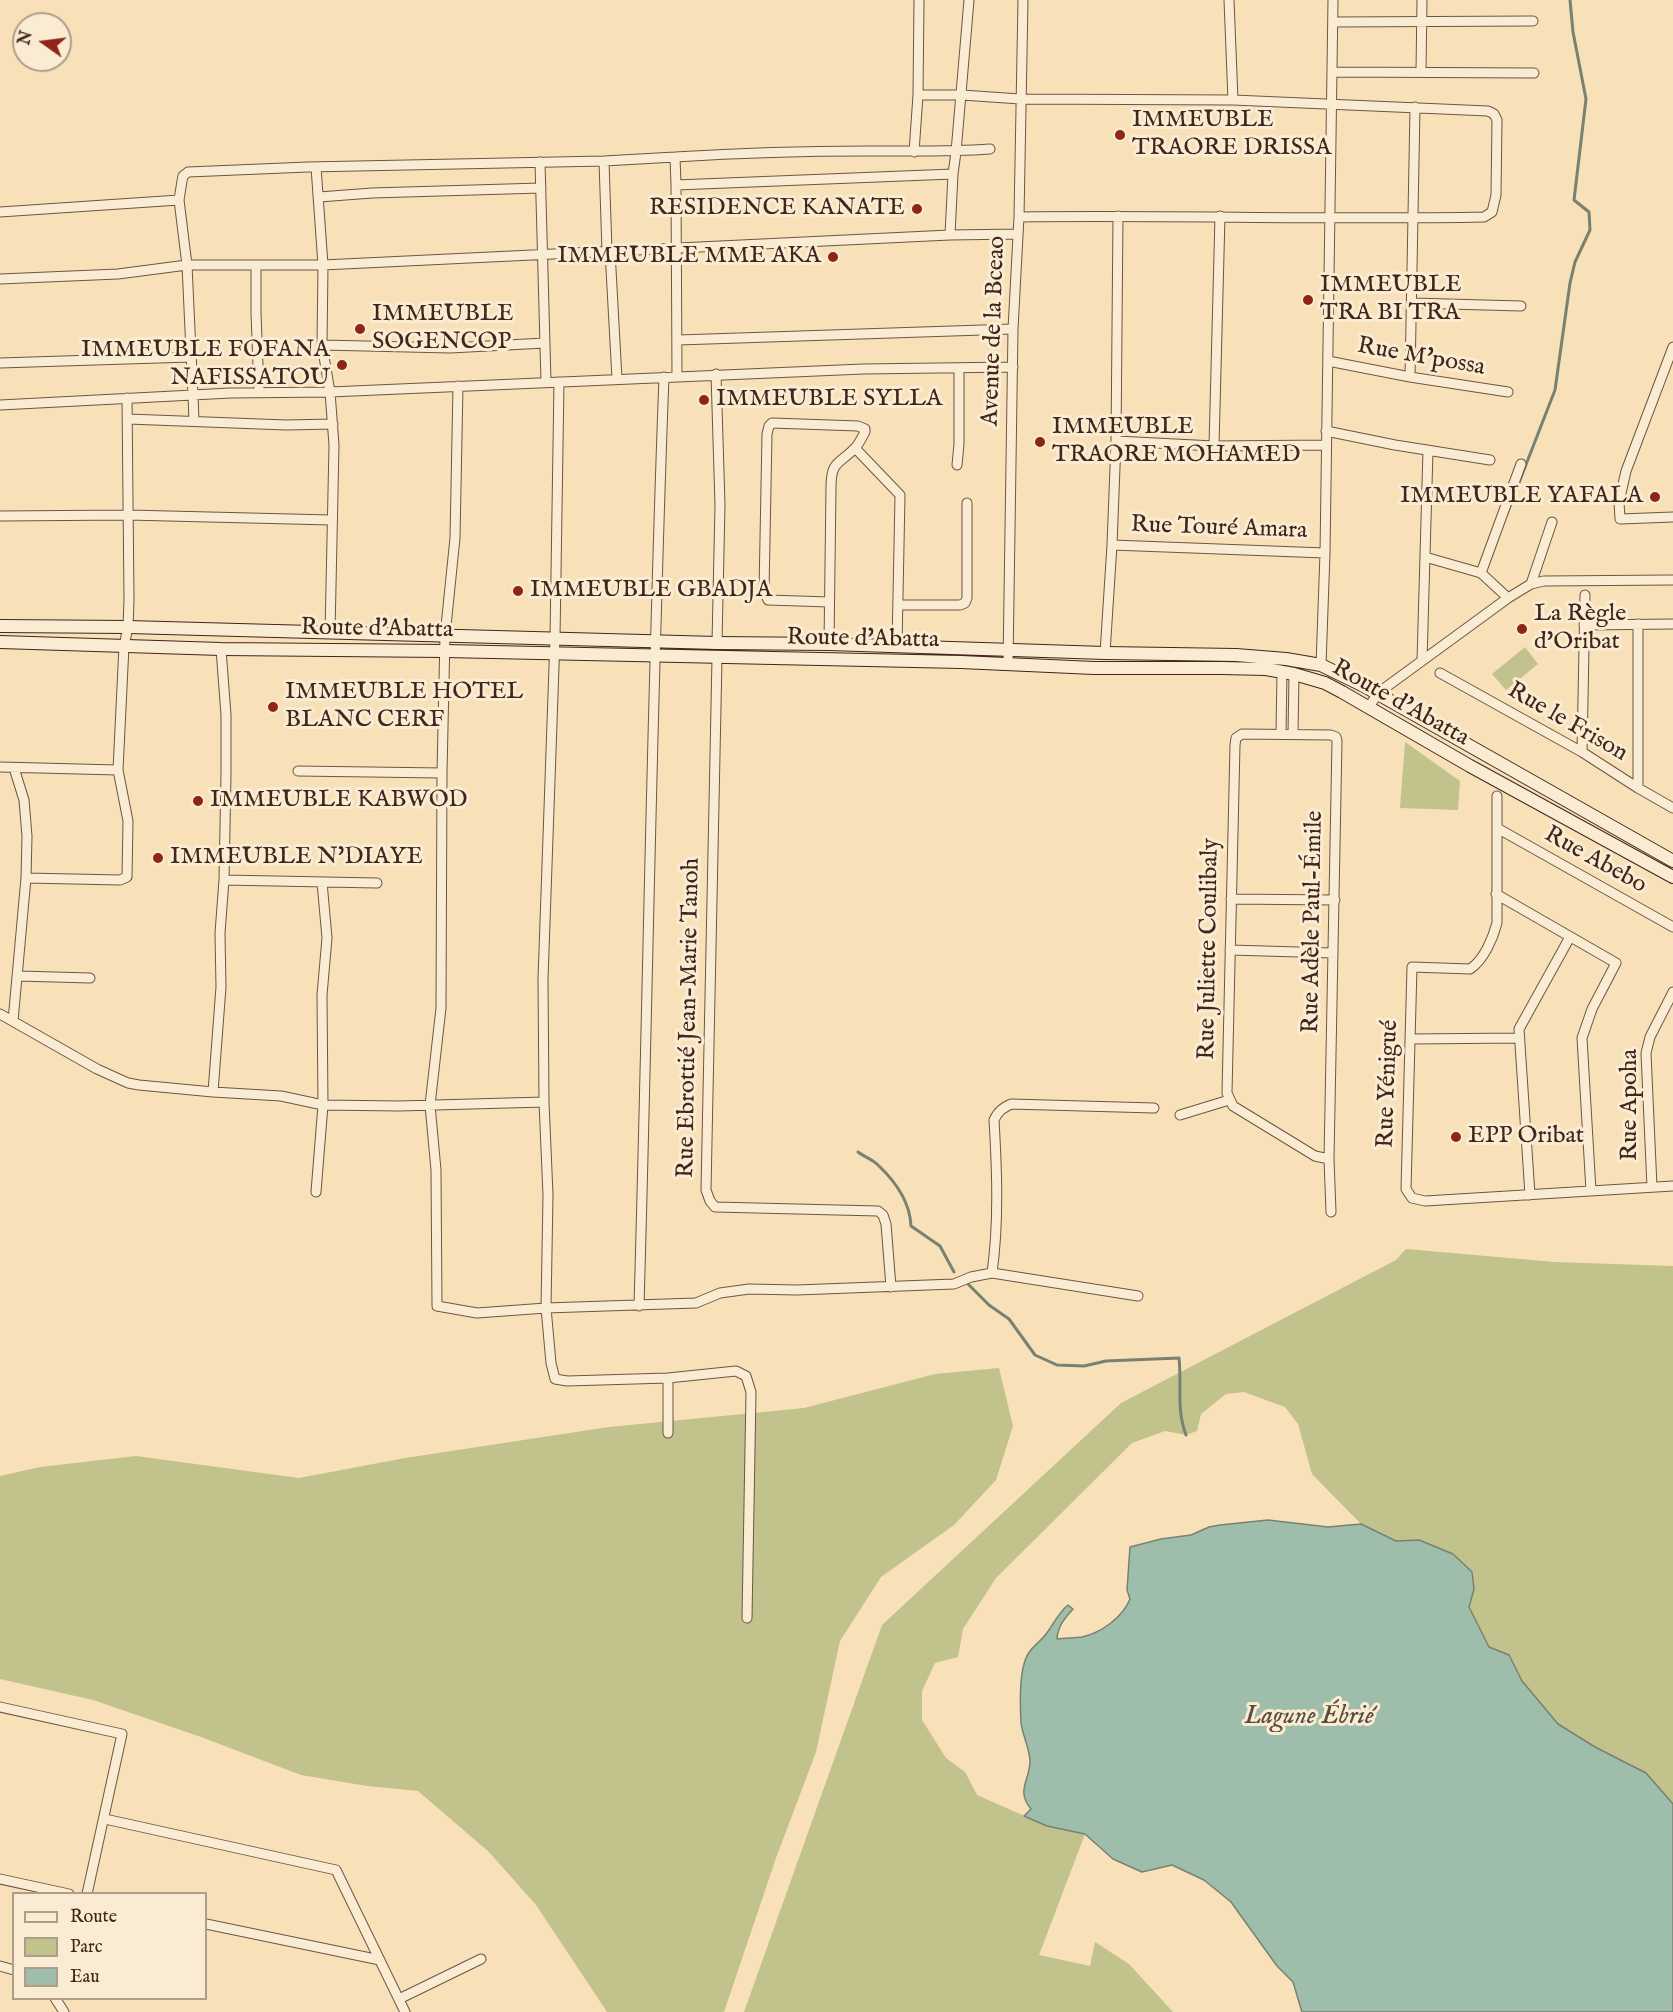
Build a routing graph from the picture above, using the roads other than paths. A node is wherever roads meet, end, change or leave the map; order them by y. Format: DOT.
graph roads {
  1 [pos="919,0"];
  2 [pos="969,0"];
  3 [pos="1023,0"];
  4 [pos="1229,0"];
  5 [pos="1333,0"];
  6 [pos="1422,0"];
  7 [pos="1533,21"];
  8 [pos="1333,22"];
  9 [pos="1422,22"];
  10 [pos="1332,72"];
  11 [pos="1421,72"];
  12 [pos="1534,73"];
  13 [pos="918,95"];
  14 [pos="962,95"];
  15 [pos="1020,99"];
  16 [pos="1233,100"];
  17 [pos="1331,104"];
  18 [pos="1415,107"];
  19 [pos="990,149"];
  20 [pos="914,152"];
  21 [pos="956,152"];
  22 [pos="675,157"];
  23 [pos="604,161"];
  24 [pos="540,162"];
  25 [pos="316,167"];
  26 [pos="953,174"];
  27 [pos="676,185"];
  28 [pos="541,188"];
  29 [pos="319,196"];
  30 [pos="179,200"];
  31 [pos="0,212"];
  32 [pos="1118,216"];
  33 [pos="1220,216"];
  34 [pos="1019,217"];
  35 [pos="1329,217"];
  36 [pos="1414,218"];
  37 [pos="1018,234"];
  38 [pos="950,235"];
  39 [pos="678,248"];
  40 [pos="609,251"];
  41 [pos="542,255"];
  42 [pos="187,265"];
  43 [pos="256,265"];
  44 [pos="323,265"];
  45 [pos="0,279"];
  46 [pos="1412,303"];
  47 [pos="1521,306"];
  48 [pos="1013,329"];
  49 [pos="678,340"];
  50 [pos="545,343"];
  51 [pos="322,345"];
  52 [pos="1673,347"];
  53 [pos="190,357"];
  54 [pos="1328,361"];
  55 [pos="0,363"];
  56 [pos="1013,367"];
  57 [pos="959,368"];
  58 [pos="716,375"];
  59 [pos="664,377"];
  60 [pos="677,377"];
  61 [pos="1410,377"];
  62 [pos="617,379"];
  63 [pos="546,382"];
  64 [pos="559,382"];
  65 [pos="458,386"];
  66 [pos="260,392"];
  67 [pos="330,392"];
  68 [pos="1508,392"];
  69 [pos="194,395"];
  70 [pos="127,398"];
  71 [pos="0,405"];
  72 [pos="128,419"];
  73 [pos="194,422"];
  74 [pos="333,424"];
  75 [pos="1326,431"];
  76 [pos="1116,441"];
  77 [pos="1326,445"];
  78 [pos="1214,446"];
  79 [pos="855,448"];
  80 [pos="1428,450"];
  81 [pos="1490,460"];
  82 [pos="1521,464"];
  83 [pos="957,465"];
  84 [pos="967,503"];
  85 [pos="0,516"];
  86 [pos="128,516"];
  87 [pos="1673,518"];
  88 [pos="331,520"];
  89 [pos="1552,522"];
  90 [pos="1112,545"];
  91 [pos="1325,553"];
  92 [pos="1425,557"];
  93 [pos="1481,573"];
  94 [pos="1673,580"];
  95 [pos="1531,584"];
  96 [pos="1585,595"];
  97 [pos="1508,598"];
  98 [pos="829,602"];
  99 [pos="899,605"];
  100 [pos="1638,624"];
  101 [pos="1673,624"];
  102 [pos="1584,625"];
  103 [pos="0,626"];
  104 [pos="128,627"];
  105 [pos="330,633"];
  106 [pos="445,636"];
  107 [pos="555,638"];
  108 [pos="654,640"];
  109 [pos="0,642"];
  110 [pos="717,643"];
  111 [pos="828,644"];
  112 [pos="124,646"];
  113 [pos="897,646"];
  114 [pos="221,649"];
  115 [pos="445,651"];
  116 [pos="1105,653"];
  117 [pos="555,654"];
  118 [pos="654,655"];
  119 [pos="717,658"];
  120 [pos="1008,658"];
  121 [pos="1422,661"];
  122 [pos="1321,665"];
  123 [pos="1288,673"];
  124 [pos="1440,673"];
  125 [pos="1378,693"];
  126 [pos="1369,707"];
  127 [pos="1281,734"];
  128 [pos="1293,734"];
  129 [pos="1582,752"];
  130 [pos="0,767"];
  131 [pos="14,768"];
  132 [pos="118,770"];
  133 [pos="298,771"];
  134 [pos="442,773"];
  135 [pos="1638,788"];
  136 [pos="1497,796"];
  137 [pos="1673,808"];
  138 [pos="1497,828"];
  139 [pos="1673,861"];
  140 [pos="26,878"];
  141 [pos="1673,878"];
  142 [pos="224,880"];
  143 [pos="322,882"];
  144 [pos="377,884"];
  145 [pos="1496,894"];
  146 [pos="1231,899"];
  147 [pos="1335,900"];
  148 [pos="1673,927"];
  149 [pos="1570,937"];
  150 [pos="1230,950"];
  151 [pos="1334,953"];
  152 [pos="19,975"];
  153 [pos="90,978"];
  154 [pos="1673,992"];
  155 [pos="0,1014"];
  156 [pos="13,1021"];
  157 [pos="1519,1038"];
  158 [pos="1410,1039"];
  159 [pos="213,1092"];
  160 [pos="1229,1100"];
  161 [pos="544,1102"];
  162 [pos="323,1105"];
  163 [pos="430,1105"];
  164 [pos="1154,1108"];
  165 [pos="1180,1115"];
  166 [pos="1329,1159"];
  167 [pos="1673,1186"];
  168 [pos="1652,1187"];
  169 [pos="1591,1191"];
  170 [pos="316,1192"];
  171 [pos="1530,1195"];
  172 [pos="1331,1212"];
  173 [pos="992,1273"];
  174 [pos="891,1287"];
  175 [pos="1138,1296"];
  176 [pos="639,1306"];
  177 [pos="546,1308"];
  178 [pos="668,1378"];
  179 [pos="668,1433"];
  180 [pos="747,1618"];
  181 [pos="0,1707"];
  182 [pos="105,1819"];
  183 [pos="0,1879"];
  184 [pos="64,1892"];
  185 [pos="87,1892"];
  186 [pos="207,1924"];
  187 [pos="481,1959"];
  188 [pos="380,1960"];
  189 [pos="399,1999"];
  190 [pos="405,2012"];
  1 -- 13 [label="street"];
  2 -- 14 [label="street"];
  3 -- 15 [label="street, Avenue de la Bceao"];
  4 -- 16 [label="street"];
  5 -- 8 [label="street"];
  6 -- 9 [label="street"];
  7 -- 9 [label="street"];
  8 -- 9 [label="street"];
  8 -- 10 [label="street"];
  9 -- 11 [label="street"];
  10 -- 11 [label="street"];
  10 -- 17 [label="street"];
  11 -- 12 [label="street"];
  13 -- 14 [label="street"];
  13 -- 20 [label="street"];
  14 -- 15 [label="street"];
  14 -- 21 [label="street"];
  15 -- 16 [label="street"];
  15 -- 34 [label="street, Avenue de la Bceao"];
  16 -- 17 [label="street"];
  17 -- 18 [label="street"];
  17 -- 35 [label="street"];
  18 -- 36 [label="street"];
  18 -- 36 [label="street"];
  19 -- 21 [label="street"];
  20 -- 21 [label="street"];
  20 -- 22 [label="street"];
  21 -- 26 [label="street"];
  22 -- 23 [label="street"];
  22 -- 27 [label="street"];
  23 -- 24 [label="street"];
  23 -- 40 [label="street"];
  24 -- 25 [label="street"];
  24 -- 28 [label="street"];
  25 -- 29 [label="street"];
  25 -- 30 [label="street"];
  26 -- 27 [label="street"];
  26 -- 38 [label="street"];
  27 -- 39 [label="street"];
  28 -- 29 [label="street"];
  28 -- 41 [label="street"];
  29 -- 44 [label="street"];
  30 -- 31 [label="street"];
  30 -- 42 [label="street"];
  32 -- 33 [label="street"];
  32 -- 34 [label="street"];
  32 -- 76 [label="street"];
  33 -- 35 [label="street"];
  33 -- 78 [label="street"];
  34 -- 37 [label="street, Avenue de la Bceao"];
  35 -- 36 [label="street"];
  35 -- 54 [label="street"];
  36 -- 46 [label="street"];
  37 -- 38 [label="street"];
  37 -- 48 [label="street, Avenue de la Bceao"];
  38 -- 39 [label="street"];
  39 -- 40 [label="street"];
  39 -- 49 [label="street"];
  40 -- 41 [label="street"];
  40 -- 62 [label="street"];
  41 -- 44 [label="street"];
  41 -- 50 [label="street"];
  42 -- 43 [label="street"];
  42 -- 45 [label="street"];
  42 -- 53 [label="street"];
  43 -- 44 [label="street"];
  43 -- 66 [label="street"];
  44 -- 51 [label="street"];
  46 -- 47 [label="street"];
  46 -- 61 [label="street"];
  48 -- 49 [label="street"];
  48 -- 56 [label="street, Avenue de la Bceao"];
  49 -- 60 [label="street"];
  50 -- 51 [label="street"];
  50 -- 63 [label="street"];
  51 -- 67 [label="street"];
  52 -- 87 [label="street"];
  53 -- 55 [label="street"];
  53 -- 69 [label="street"];
  54 -- 61 [label="street, Rue M'possa"];
  54 -- 75 [label="street"];
  56 -- 57 [label="street"];
  56 -- 120 [label="street, Avenue de la Bceao"];
  57 -- 58 [label="street"];
  57 -- 83 [label="street"];
  58 -- 60 [label="street"];
  58 -- 110 [label="street"];
  59 -- 60 [label="street"];
  59 -- 62 [label="street"];
  59 -- 108 [label="street"];
  61 -- 68 [label="street, Rue M'possa"];
  62 -- 64 [label="street"];
  63 -- 64 [label="street"];
  63 -- 65 [label="street"];
  64 -- 107 [label="street"];
  65 -- 67 [label="street"];
  65 -- 106 [label="street"];
  66 -- 67 [label="street"];
  66 -- 69 [label="street"];
  67 -- 74 [label="street"];
  69 -- 70 [label="street"];
  69 -- 73 [label="street"];
  70 -- 71 [label="street"];
  70 -- 72 [label="street"];
  72 -- 73 [label="street"];
  72 -- 86 [label="street"];
  73 -- 74 [label="street"];
  74 -- 88 [label="street"];
  75 -- 77 [label="street"];
  75 -- 80 [label="street"];
  76 -- 78 [label="street"];
  76 -- 90 [label="street"];
  77 -- 78 [label="street"];
  77 -- 91 [label="street"];
  79 -- 98 [label="street"];
  79 -- 98 [label="street"];
  79 -- 99 [label="street"];
  80 -- 81 [label="street"];
  80 -- 92 [label="street"];
  82 -- 93 [label="street"];
  84 -- 99 [label="street"];
  85 -- 86 [label="street"];
  86 -- 88 [label="street"];
  86 -- 104 [label="street"];
  88 -- 105 [label="street"];
  89 -- 95 [label="street"];
  90 -- 91 [label="street, Rue Touré Amara"];
  90 -- 116 [label="street"];
  91 -- 122 [label="street"];
  92 -- 93 [label="street"];
  92 -- 121 [label="street"];
  93 -- 97 [label="street"];
  94 -- 95 [label="street"];
  95 -- 97 [label="street"];
  96 -- 102 [label="street"];
  97 -- 121 [label="street"];
  98 -- 111 [label="street"];
  99 -- 113 [label="street"];
  100 -- 101 [label="street"];
  100 -- 102 [label="street"];
  100 -- 135 [label="street"];
  102 -- 129 [label="street"];
  103 -- 104 [label="street, Route d'Abatta"];
  104 -- 105 [label="street, Route d'Abatta"];
  104 -- 112 [label="street"];
  105 -- 106 [label="street, Route d'Abatta"];
  106 -- 107 [label="street, Route d'Abatta"];
  106 -- 115 [label="street"];
  107 -- 108 [label="street, Route d'Abatta"];
  107 -- 117 [label="street"];
  108 -- 110 [label="street, Route d'Abatta"];
  108 -- 118 [label="street"];
  109 -- 112 [label="street, Route d'Abatta"];
  110 -- 111 [label="street, Route d'Abatta"];
  111 -- 113 [label="street, Route d'Abatta"];
  112 -- 114 [label="street, Route d'Abatta"];
  112 -- 132 [label="street"];
  113 -- 120 [label="street, Route d'Abatta"];
  114 -- 115 [label="street, Route d'Abatta"];
  114 -- 142 [label="street"];
  115 -- 117 [label="street, Route d'Abatta"];
  115 -- 134 [label="street"];
  116 -- 120 [label="street, Route d'Abatta"];
  116 -- 122 [label="street, Route d'Abatta"];
  117 -- 118 [label="street, Route d'Abatta"];
  117 -- 161 [label="street"];
  118 -- 119 [label="street, Route d'Abatta"];
  118 -- 176 [label="street"];
  119 -- 120 [label="street, Route d'Abatta"];
  119 -- 174 [label="street, Rue Ebrottié Jean-Marie Tanoh"];
  120 -- 123 [label="street, Route d'Abatta"];
  121 -- 125 [label="street"];
  122 -- 125 [label="street, Route d'Abatta"];
  123 -- 126 [label="street, Route d'Abatta"];
  123 -- 127 [label="street"];
  123 -- 128 [label="street"];
  124 -- 129 [label="street, Rue le Frison"];
  125 -- 126 [label="street"];
  125 -- 139 [label="street, Route d'Abatta"];
  126 -- 141 [label="street, Route d'Abatta"];
  127 -- 128 [label="street, Rue Juliette Coulibaly"];
  127 -- 146 [label="street, Rue Juliette Coulibaly"];
  128 -- 147 [label="street, Rue Adèle Paul-Émile"];
  129 -- 135 [label="street, Rue le Frison"];
  130 -- 131 [label="street"];
  131 -- 132 [label="street"];
  131 -- 140 [label="street"];
  132 -- 140 [label="street"];
  133 -- 134 [label="street"];
  134 -- 163 [label="street"];
  135 -- 137 [label="street, Rue le Frison"];
  136 -- 138 [label="street, Rue Yénigué"];
  138 -- 145 [label="street, Rue Yénigué"];
  138 -- 148 [label="street, Rue Abebo"];
  140 -- 152 [label="street"];
  142 -- 143 [label="street"];
  142 -- 159 [label="street"];
  143 -- 144 [label="street"];
  143 -- 162 [label="street"];
  145 -- 149 [label="street"];
  145 -- 158 [label="street, Rue Yénigué"];
  146 -- 147 [label="street"];
  146 -- 150 [label="street, Rue Juliette Coulibaly"];
  147 -- 151 [label="street, Rue Adèle Paul-Émile"];
  149 -- 157 [label="street"];
  149 -- 169 [label="street"];
  150 -- 151 [label="street"];
  150 -- 160 [label="street, Rue Juliette Coulibaly"];
  151 -- 166 [label="street, Rue Adèle Paul-Émile"];
  152 -- 153 [label="street"];
  152 -- 156 [label="street"];
  154 -- 168 [label="street, Rue Apoha"];
  155 -- 156 [label="street"];
  156 -- 159 [label="street"];
  157 -- 158 [label="street"];
  157 -- 171 [label="street"];
  158 -- 171 [label="street, Rue Yénigué"];
  159 -- 162 [label="street"];
  160 -- 165 [label="street"];
  160 -- 166 [label="street"];
  161 -- 163 [label="street"];
  161 -- 177 [label="street"];
  162 -- 163 [label="street"];
  162 -- 170 [label="street"];
  163 -- 177 [label="street"];
  164 -- 173 [label="street"];
  166 -- 172 [label="street, Rue Adèle Paul-Émile"];
  167 -- 168 [label="street, Rue Yénigué"];
  168 -- 169 [label="street, Rue Yénigué"];
  169 -- 171 [label="street, Rue Yénigué"];
  173 -- 174 [label="street"];
  173 -- 175 [label="street"];
  174 -- 176 [label="street"];
  176 -- 177 [label="street"];
  177 -- 178 [label="street"];
  178 -- 179 [label="street"];
  178 -- 180 [label="street"];
  181 -- 182 [label="street"];
  182 -- 185 [label="street"];
  182 -- 188 [label="street"];
  183 -- 184 [label="street"];
  186 -- 188 [label="street"];
  187 -- 189 [label="street"];
  188 -- 189 [label="street"];
  189 -- 190 [label="street"];
}
